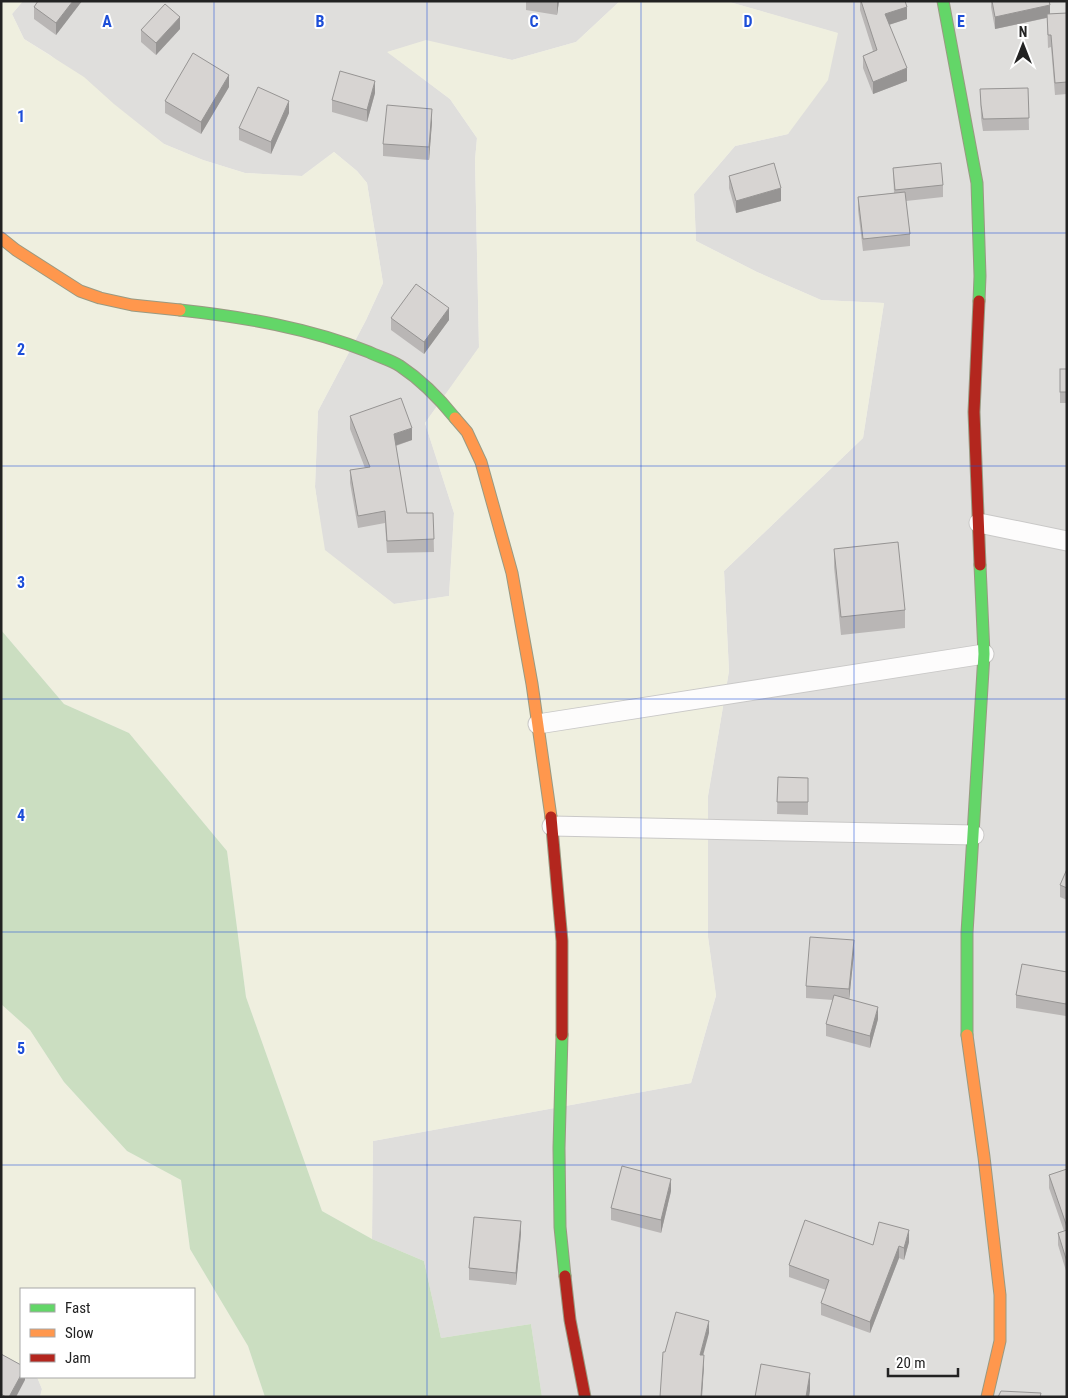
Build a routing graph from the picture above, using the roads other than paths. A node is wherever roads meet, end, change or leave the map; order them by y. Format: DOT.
graph roads {
  1 [pos="943,1"];
  2 [pos="1,238"];
  3 [pos="979,523"];
  4 [pos="1067,541"];
  5 [pos="984,654"];
  6 [pos="538,724"];
  7 [pos="552,826"];
  8 [pos="974,835"];
  9 [pos="585,1397"];
  10 [pos="987,1397"];
  1 -- 3 [label="street"];
  2 -- 6 [label="street"];
  3 -- 4 [label="street"];
  3 -- 5 [label="street"];
  5 -- 6 [label="street"];
  5 -- 8 [label="street"];
  6 -- 7 [label="street"];
  7 -- 8 [label="street"];
  7 -- 9 [label="street"];
  8 -- 10 [label="street"];
}
